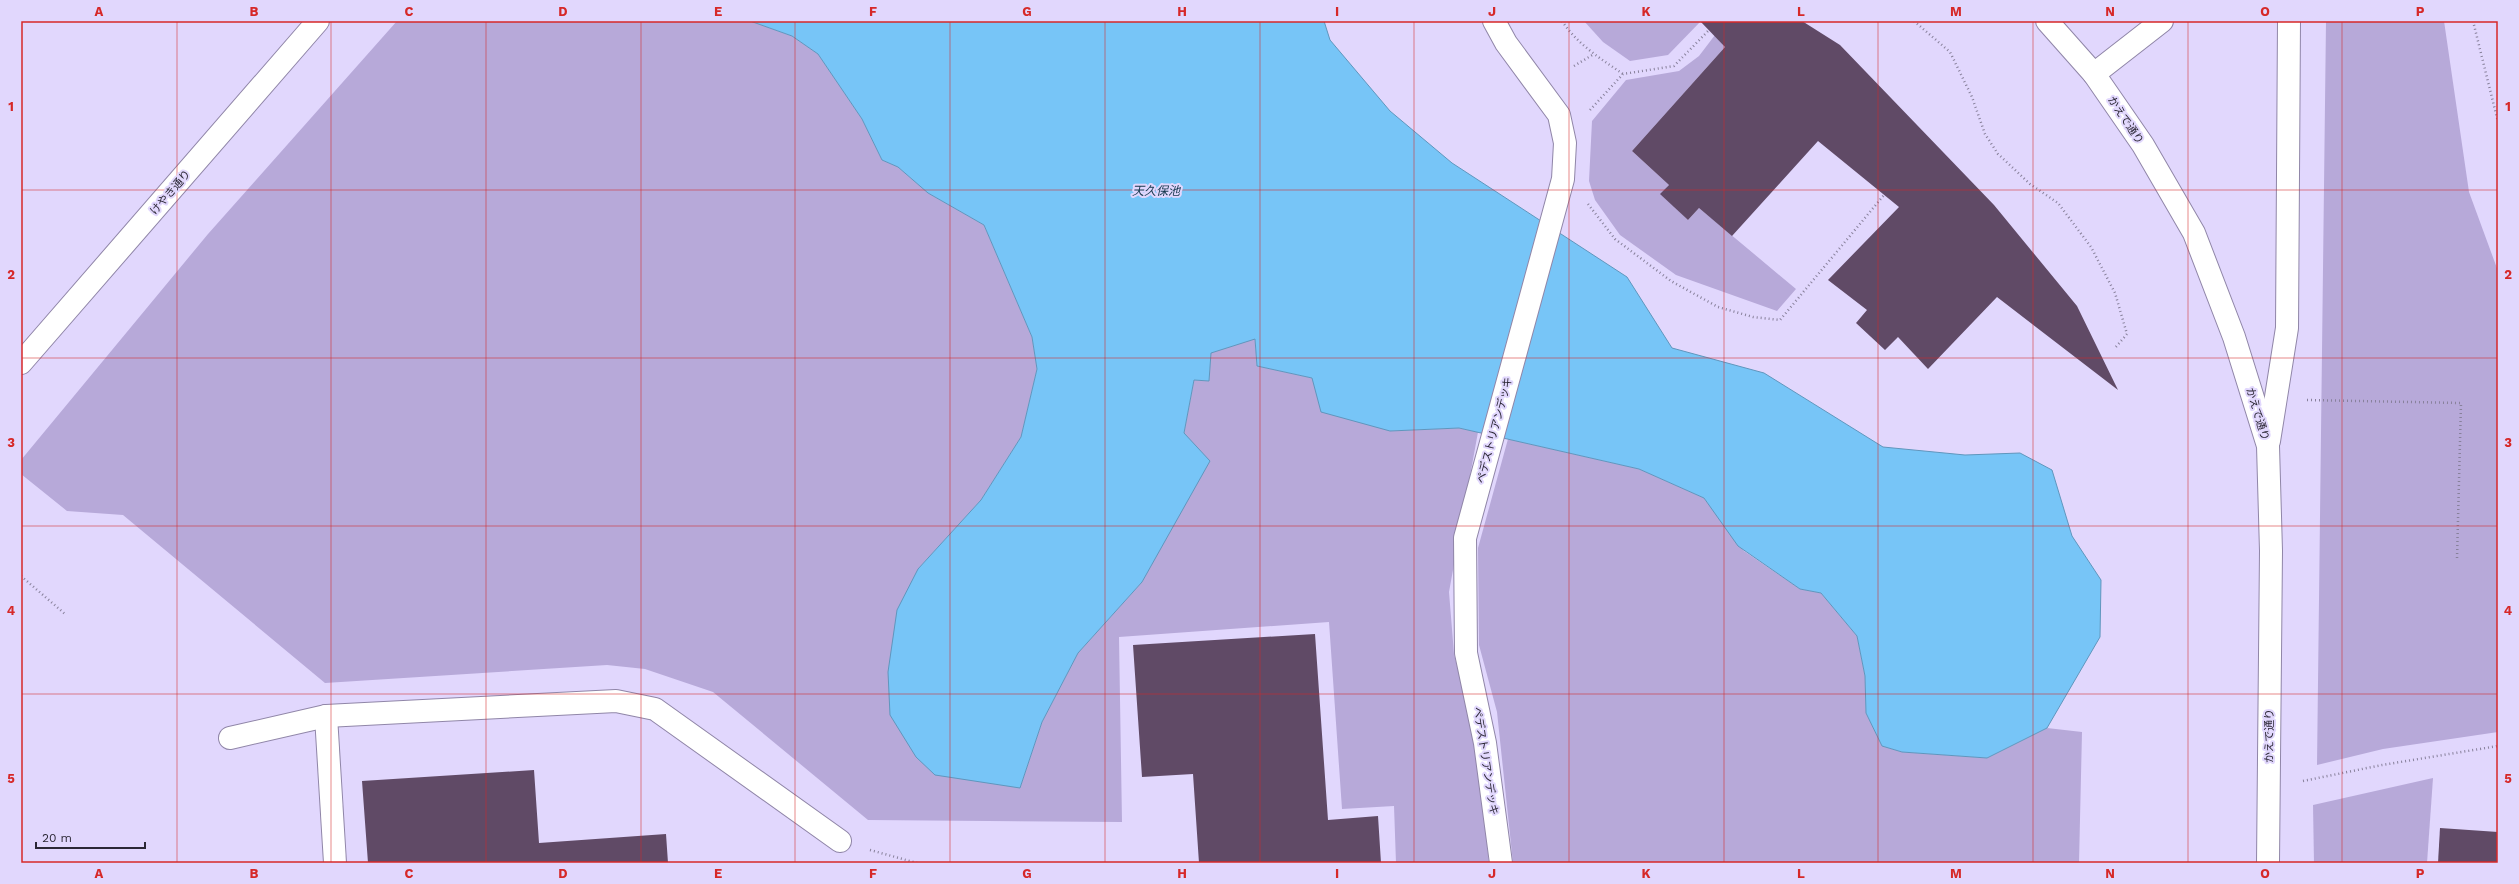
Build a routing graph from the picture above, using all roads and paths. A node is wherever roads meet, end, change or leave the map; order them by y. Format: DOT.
graph roads {
  1 [pos="318,21"];
  2 [pos="1494,21"];
  3 [pos="1562,21"];
  4 [pos="1914,21"];
  5 [pos="2047,21"];
  6 [pos="2162,21"];
  7 [pos="2289,21"];
  8 [pos="2473,21"];
  9 [pos="1709,30"];
  10 [pos="1594,54"];
  11 [pos="1574,66"];
  12 [pos="1623,74"];
  13 [pos="2094,74"];
  14 [pos="1589,112"];
  15 [pos="2498,122"];
  16 [pos="1884,195"];
  17 [pos="1586,202"];
  18 [pos="2115,348"];
  19 [pos="21,362"];
  20 [pos="2306,400"];
  21 [pos="2268,446"];
  22 [pos="2457,559"];
  23 [pos="21,576"];
  24 [pos="65,614"];
  25 [pos="326,716"];
  26 [pos="230,738"];
  27 [pos="2498,746"];
  28 [pos="2304,781"];
  29 [pos="840,842"];
  30 [pos="336,863"];
  31 [pos="917,863"];
  32 [pos="1501,863"];
  33 [pos="2268,863"];
  1 -- 19 [label="street, けやき通り"];
  2 -- 32 [label="street, ペデストリアンデッキ"];
  3 -- 10 [label="path"];
  4 -- 18 [label="path"];
  5 -- 13 [label="street, かえで通り"];
  6 -- 13 [label="street"];
  7 -- 21 [label="street"];
  8 -- 15 [label="path"];
  9 -- 12 [label="path"];
  10 -- 11 [label="path"];
  10 -- 12 [label="path"];
  12 -- 14 [label="path"];
  13 -- 21 [label="street, かえで通り"];
  16 -- 17 [label="path"];
  20 -- 22 [label="path"];
  21 -- 33 [label="street, かえで通り"];
  23 -- 24 [label="path"];
  25 -- 26 [label="street"];
  25 -- 29 [label="street"];
  25 -- 30 [label="street"];
  27 -- 28 [label="path"];
  29 -- 31 [label="path"];
}
